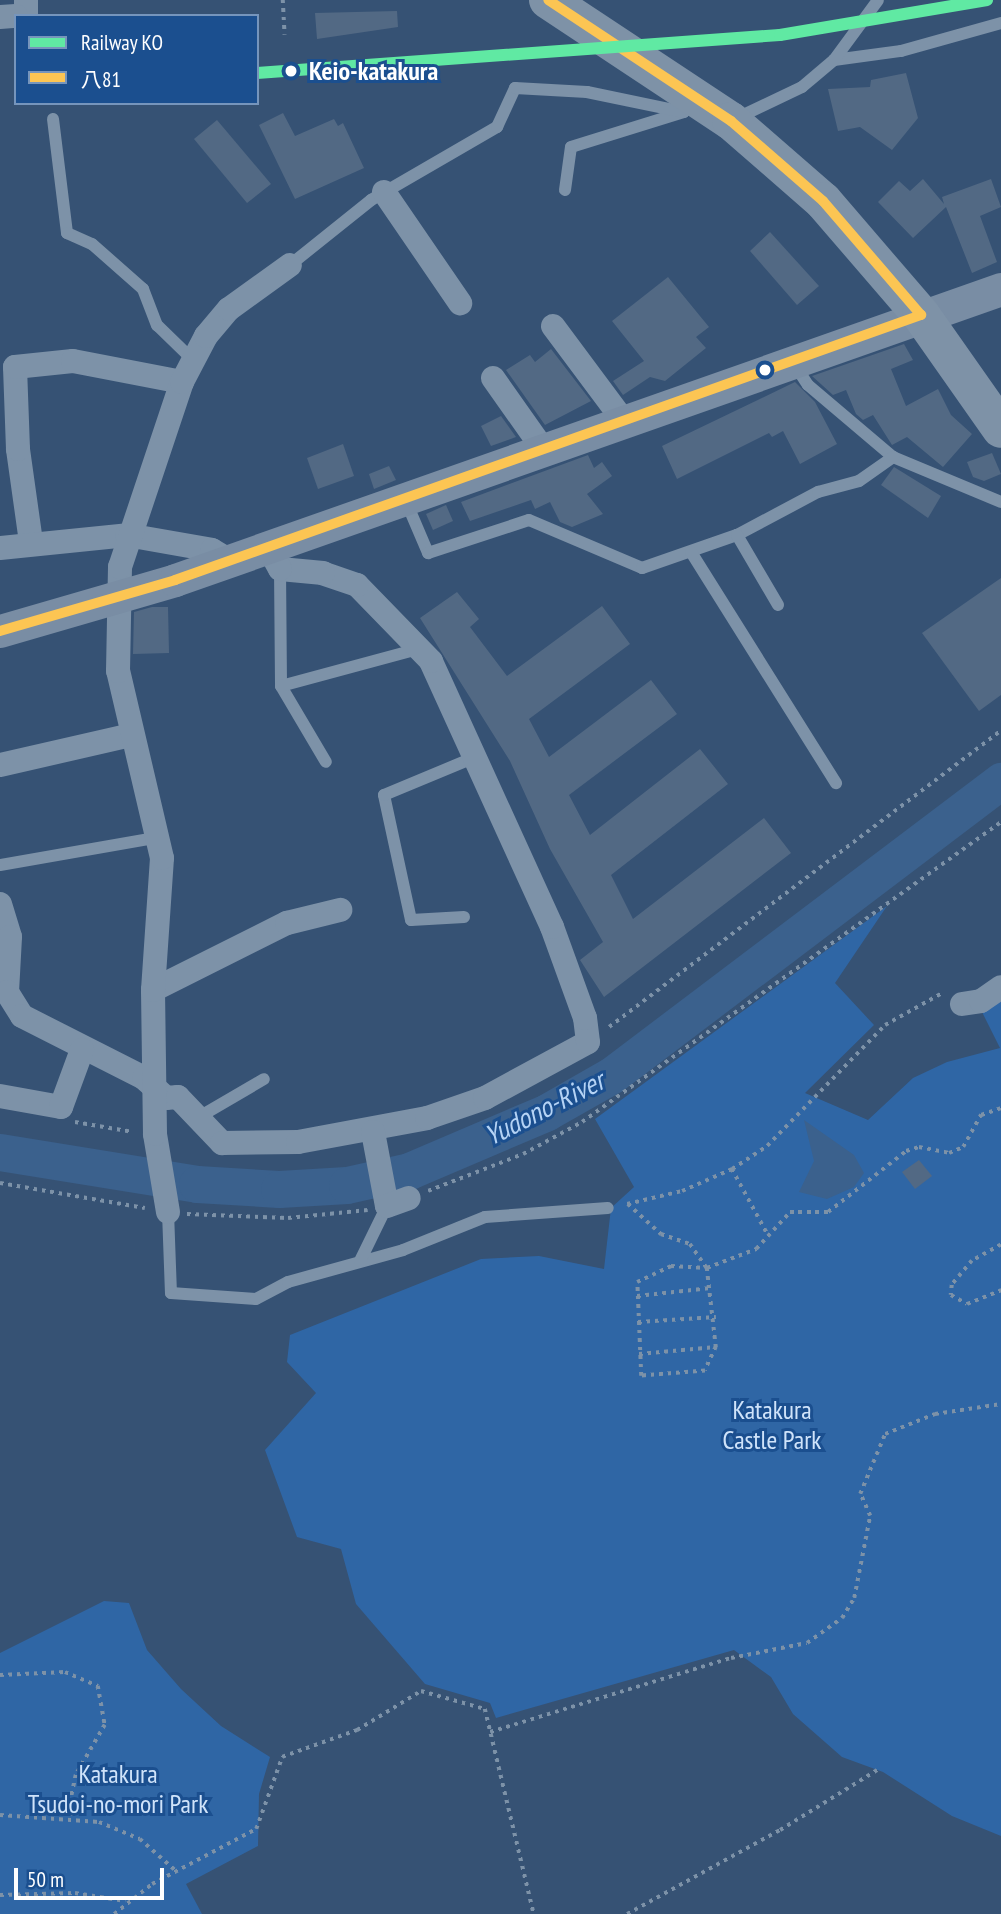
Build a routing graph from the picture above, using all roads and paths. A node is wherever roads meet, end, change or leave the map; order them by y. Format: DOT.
graph roads {
  1 [pos="283,0"];
  2 [pos="548,0"];
  3 [pos="878,0"];
  4 [pos="1001,23"];
  5 [pos="285,34"];
  6 [pos="835,60"];
  7 [pos="684,112"];
  8 [pos="53,119"];
  9 [pos="731,121"];
  10 [pos="565,190"];
  11 [pos="384,192"];
  12 [pos="290,265"];
  13 [pos="1001,289"];
  14 [pos="460,303"];
  15 [pos="921,315"];
  16 [pos="553,326"];
  17 [pos="792,360"];
  18 [pos="188,372"];
  19 [pos="493,378"];
  20 [pos="623,420"];
  21 [pos="1001,429"];
  22 [pos="543,449"];
  23 [pos="893,457"];
  24 [pos="405,499"];
  25 [pos="1001,502"];
  26 [pos="127,535"];
  27 [pos="737,535"];
  28 [pos="31,542"];
  29 [pos="0,548"];
  30 [pos="691,552"];
  31 [pos="274,558"];
  32 [pos="230,561"];
  33 [pos="117,598"];
  34 [pos="778,605"];
  35 [pos="0,631"];
  36 [pos="418,649"];
  37 [pos="281,686"];
  38 [pos="1001,730"];
  39 [pos="131,736"];
  40 [pos="473,758"];
  41 [pos="326,762"];
  42 [pos="0,765"];
  43 [pos="836,783"];
  44 [pos="1001,822"];
  45 [pos="160,837"];
  46 [pos="0,865"];
  47 [pos="0,904"];
  48 [pos="340,910"];
  49 [pos="464,917"];
  50 [pos="1001,987"];
  51 [pos="153,990"];
  52 [pos="962,1004"];
  53 [pos="588,1042"];
  54 [pos="82,1050"];
  55 [pos="264,1079"];
  56 [pos="155,1088"];
  57 [pos="0,1096"];
  58 [pos="1001,1108"];
  59 [pos="199,1117"];
  60 [pos="67,1121"];
  61 [pos="373,1135"];
  62 [pos="156,1137"];
  63 [pos="732,1169"];
  64 [pos="0,1182"];
  65 [pos="394,1201"];
  66 [pos="628,1204"];
  67 [pos="608,1208"];
  68 [pos="167,1209"];
  69 [pos="769,1236"];
  70 [pos="1001,1245"];
  71 [pos="359,1261"];
  72 [pos="707,1268"];
  73 [pos="711,1288"];
  74 [pos="1001,1290"];
  75 [pos="637,1296"];
  76 [pos="716,1317"];
  77 [pos="638,1322"];
  78 [pos="716,1347"];
  79 [pos="639,1354"];
  80 [pos="1001,1404"];
  81 [pos="0,1675"];
  82 [pos="490,1732"];
  83 [pos="877,1770"];
  84 [pos="0,1815"];
  85 [pos="74,1819"];
  86 [pos="176,1871"];
  87 [pos="0,1895"];
  88 [pos="125,1901"];
  89 [pos="114,1914"];
  90 [pos="534,1914"];
  91 [pos="627,1914"];
  1 -- 5 [label="path"];
  2 -- 9 [label="highway"];
  3 -- 6 [label="lane"];
  4 -- 6 [label="lane"];
  6 -- 9 [label="lane"];
  7 -- 9 [label="street"];
  7 -- 10 [label="lane"];
  7 -- 11 [label="lane"];
  8 -- 18 [label="lane"];
  9 -- 15 [label="highway"];
  11 -- 12 [label="lane"];
  11 -- 14 [label="street"];
  12 -- 18 [label="street"];
  13 -- 15 [label="main road"];
  15 -- 17 [label="main road"];
  15 -- 21 [label="highway"];
  16 -- 20 [label="street"];
  17 -- 20 [label="main road"];
  17 -- 23 [label="lane"];
  18 -- 26 [label="street"];
  18 -- 28 [label="street"];
  19 -- 22 [label="street"];
  20 -- 22 [label="main road"];
  22 -- 24 [label="main road"];
  23 -- 25 [label="lane"];
  23 -- 27 [label="lane"];
  24 -- 30 [label="lane"];
  24 -- 31 [label="main road"];
  26 -- 28 [label="street"];
  26 -- 32 [label="street"];
  26 -- 33 [label="street"];
  27 -- 30 [label="lane"];
  27 -- 34 [label="lane"];
  28 -- 29 [label="street"];
  30 -- 43 [label="lane"];
  31 -- 32 [label="main road"];
  31 -- 36 [label="street"];
  31 -- 37 [label="lane"];
  32 -- 33 [label="main road"];
  33 -- 35 [label="main road"];
  33 -- 39 [label="street"];
  36 -- 37 [label="lane"];
  36 -- 40 [label="street"];
  37 -- 41 [label="lane"];
  38 -- 53 [label="path"];
  39 -- 42 [label="street"];
  39 -- 45 [label="street"];
  40 -- 49 [label="lane"];
  40 -- 53 [label="street"];
  44 -- 65 [label="path"];
  45 -- 46 [label="lane"];
  45 -- 51 [label="street"];
  47 -- 54 [label="street"];
  48 -- 51 [label="street"];
  50 -- 52 [label="street"];
  51 -- 56 [label="street"];
  52 -- 63 [label="path"];
  53 -- 61 [label="street"];
  54 -- 56 [label="street"];
  54 -- 57 [label="street"];
  55 -- 59 [label="lane"];
  56 -- 59 [label="street"];
  56 -- 62 [label="street"];
  58 -- 69 [label="path"];
  59 -- 61 [label="street"];
  60 -- 62 [label="path"];
  61 -- 65 [label="street"];
  62 -- 68 [label="street"];
  63 -- 66 [label="path"];
  63 -- 69 [label="path"];
  64 -- 68 [label="path"];
  65 -- 68 [label="path"];
  65 -- 71 [label="lane"];
  66 -- 67 [label="path"];
  66 -- 72 [label="path"];
  67 -- 71 [label="lane"];
  68 -- 71 [label="lane"];
  69 -- 72 [label="path"];
  70 -- 74 [label="path"];
  72 -- 73 [label="path"];
  72 -- 75 [label="path"];
  73 -- 75 [label="path"];
  73 -- 76 [label="path"];
  75 -- 77 [label="path"];
  76 -- 77 [label="path"];
  76 -- 78 [label="path"];
  77 -- 79 [label="path"];
  78 -- 79 [label="path"];
  78 -- 79 [label="path"];
  80 -- 82 [label="path"];
  81 -- 85 [label="path"];
  82 -- 86 [label="path"];
  82 -- 90 [label="path"];
  83 -- 91 [label="path"];
  84 -- 85 [label="path"];
  85 -- 86 [label="path"];
  86 -- 88 [label="path"];
  87 -- 88 [label="path"];
  88 -- 89 [label="path"];
}
